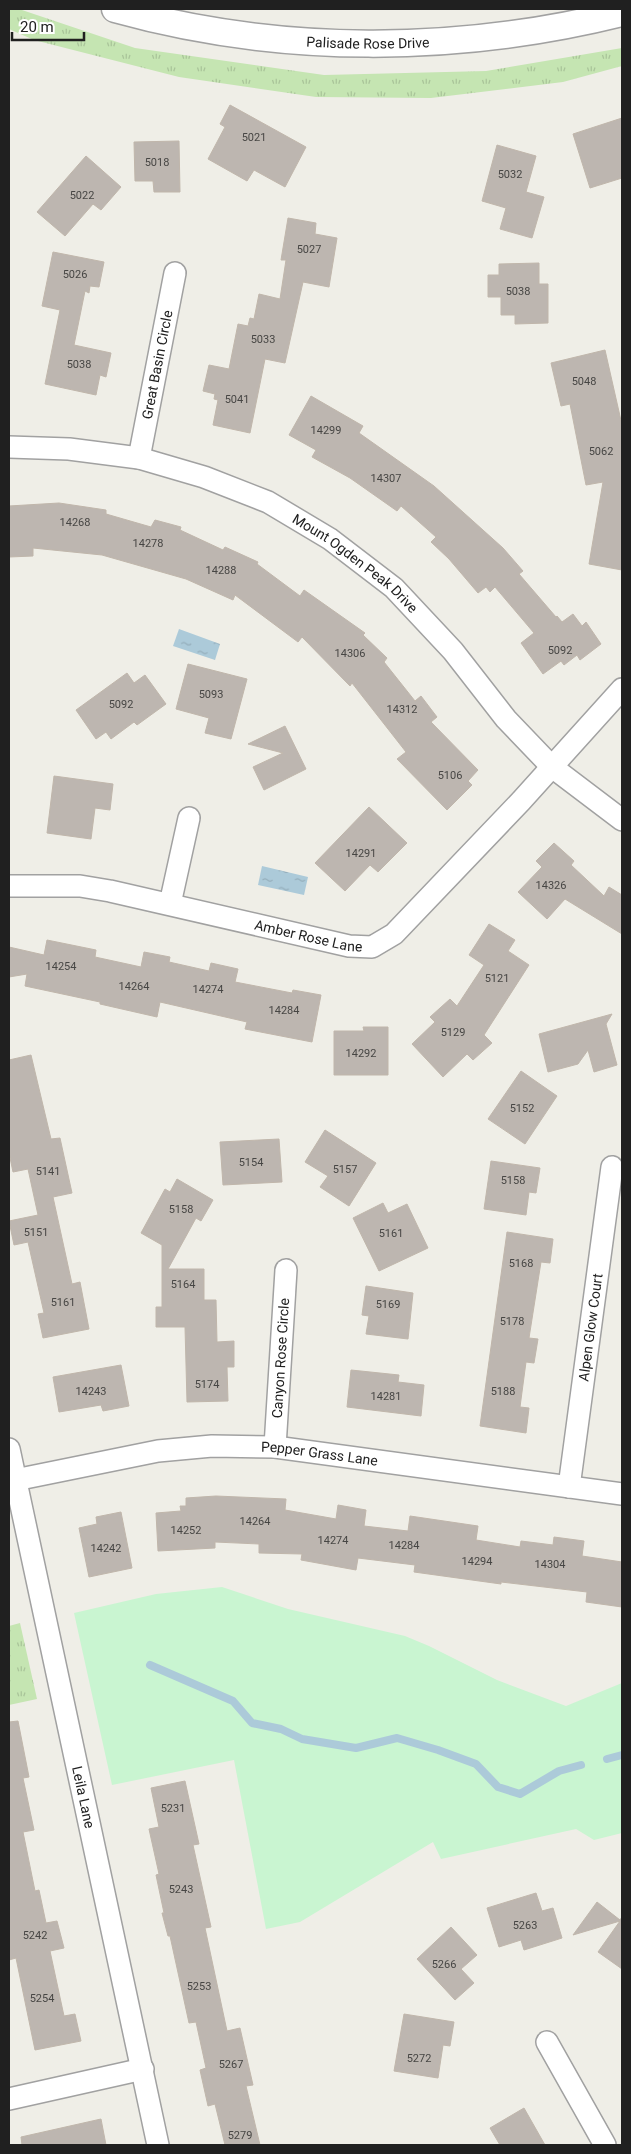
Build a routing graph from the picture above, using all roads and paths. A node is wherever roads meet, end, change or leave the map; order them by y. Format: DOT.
graph roads {
  1 [pos="115,9"];
  2 [pos="622,12"];
  3 [pos="175,273"];
  4 [pos="9,447"];
  5 [pos="139,458"];
  6 [pos="622,690"];
  7 [pos="552,768"];
  8 [pos="190,818"];
  9 [pos="622,820"];
  10 [pos="9,886"];
  11 [pos="170,904"];
  12 [pos="612,1167"];
  13 [pos="286,1270"];
  14 [pos="275,1446"];
  15 [pos="9,1449"];
  16 [pos="15,1480"];
  17 [pos="568,1487"];
  18 [pos="622,1494"];
  19 [pos="547,2042"];
  20 [pos="143,2069"];
  21 [pos="9,2099"];
  22 [pos="158,2145"];
  23 [pos="605,2145"];
  1 -- 2 [label="street, Palisade Rose Drive"];
  3 -- 5 [label="street, Great Basin Circle"];
  4 -- 5 [label="street, Mount Ogden Peak Drive"];
  5 -- 7 [label="street, Mount Ogden Peak Drive"];
  6 -- 7 [label="street, Amber Rose Lane"];
  7 -- 9 [label="street, Mount Ogden Peak Drive"];
  7 -- 11 [label="street, Amber Rose Lane"];
  8 -- 11 [label="street"];
  10 -- 11 [label="street, Amber Rose Lane"];
  12 -- 17 [label="street, Alpen Glow Court"];
  13 -- 14 [label="street, Canyon Rose Circle"];
  14 -- 16 [label="street, Pepper Grass Lane"];
  14 -- 17 [label="street, Pepper Grass Lane"];
  15 -- 16 [label="street, Leila Lane"];
  16 -- 20 [label="street, Leila Lane"];
  17 -- 18 [label="street, Pepper Grass Lane"];
  19 -- 23 [label="street"];
  20 -- 21 [label="street"];
  20 -- 22 [label="street, Leila Lane"];
}
